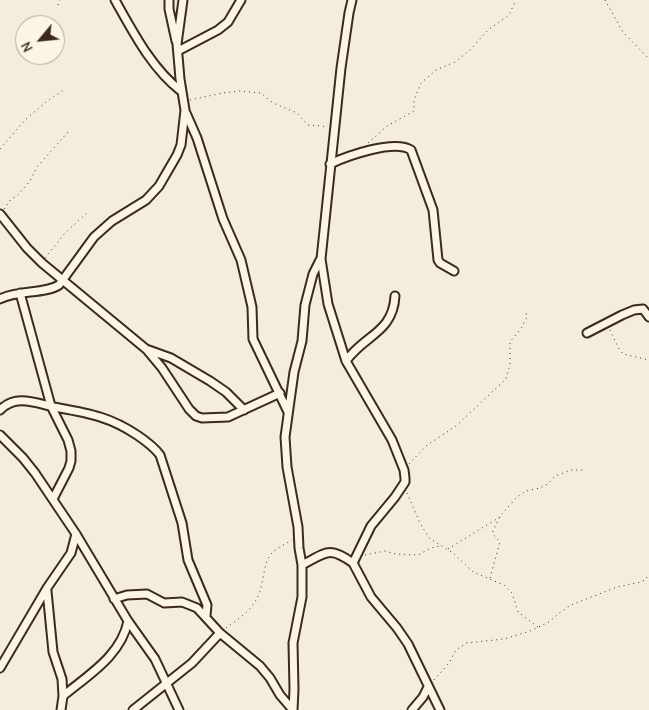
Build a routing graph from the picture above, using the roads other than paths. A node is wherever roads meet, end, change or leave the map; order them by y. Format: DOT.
graph roads {
  1 [pos="116,0"];
  2 [pos="169,0"];
  3 [pos="183,0"];
  4 [pos="241,0"];
  5 [pos="350,1"];
  6 [pos="177,47"];
  7 [pos="181,91"];
  8 [pos="184,106"];
  9 [pos="330,164"];
  10 [pos="0,214"];
  11 [pos="321,259"];
  12 [pos="454,271"];
  13 [pos="63,279"];
  14 [pos="20,293"];
  15 [pos="395,296"];
  16 [pos="0,298"];
  17 [pos="649,317"];
  18 [pos="587,333"];
  19 [pos="146,350"];
  20 [pos="346,361"];
  21 [pos="280,393"];
  22 [pos="51,406"];
  23 [pos="0,410"];
  24 [pos="244,410"];
  25 [pos="288,412"];
  26 [pos="0,435"];
  27 [pos="53,499"];
  28 [pos="76,534"];
  29 [pos="353,563"];
  30 [pos="302,565"];
  31 [pos="47,588"];
  32 [pos="114,599"];
  33 [pos="206,616"];
  34 [pos="128,621"];
  35 [pos="220,632"];
  36 [pos="0,668"];
  37 [pos="167,683"];
  38 [pos="428,686"];
  39 [pos="63,696"];
  40 [pos="61,710"];
  41 [pos="133,710"];
  42 [pos="179,710"];
  43 [pos="293,710"];
  44 [pos="412,710"];
  45 [pos="440,710"];
  1 -- 7 [label="street"];
  2 -- 6 [label="street"];
  3 -- 6 [label="street"];
  4 -- 6 [label="street"];
  5 -- 9 [label="street"];
  6 -- 7 [label="street"];
  7 -- 8 [label="street"];
  8 -- 13 [label="street"];
  8 -- 21 [label="street"];
  9 -- 11 [label="street"];
  9 -- 12 [label="street"];
  10 -- 13 [label="street"];
  11 -- 20 [label="street"];
  11 -- 25 [label="street"];
  13 -- 14 [label="street"];
  13 -- 19 [label="street"];
  14 -- 16 [label="street"];
  14 -- 22 [label="street"];
  15 -- 20 [label="street"];
  17 -- 18 [label="street"];
  19 -- 24 [label="street"];
  19 -- 24 [label="street"];
  20 -- 29 [label="street"];
  21 -- 24 [label="street"];
  21 -- 25 [label="street"];
  22 -- 23 [label="street"];
  22 -- 27 [label="street"];
  22 -- 33 [label="street"];
  25 -- 30 [label="street"];
  26 -- 27 [label="street"];
  27 -- 28 [label="street"];
  28 -- 31 [label="street"];
  28 -- 32 [label="street"];
  29 -- 30 [label="street"];
  29 -- 38 [label="street"];
  30 -- 43 [label="street"];
  31 -- 36 [label="street"];
  31 -- 39 [label="street"];
  32 -- 33 [label="street"];
  32 -- 34 [label="street"];
  33 -- 35 [label="street"];
  34 -- 37 [label="street"];
  34 -- 39 [label="street"];
  35 -- 37 [label="street"];
  35 -- 43 [label="street"];
  37 -- 41 [label="street"];
  37 -- 42 [label="street"];
  38 -- 44 [label="street"];
  38 -- 45 [label="street"];
  39 -- 40 [label="street"];
}
